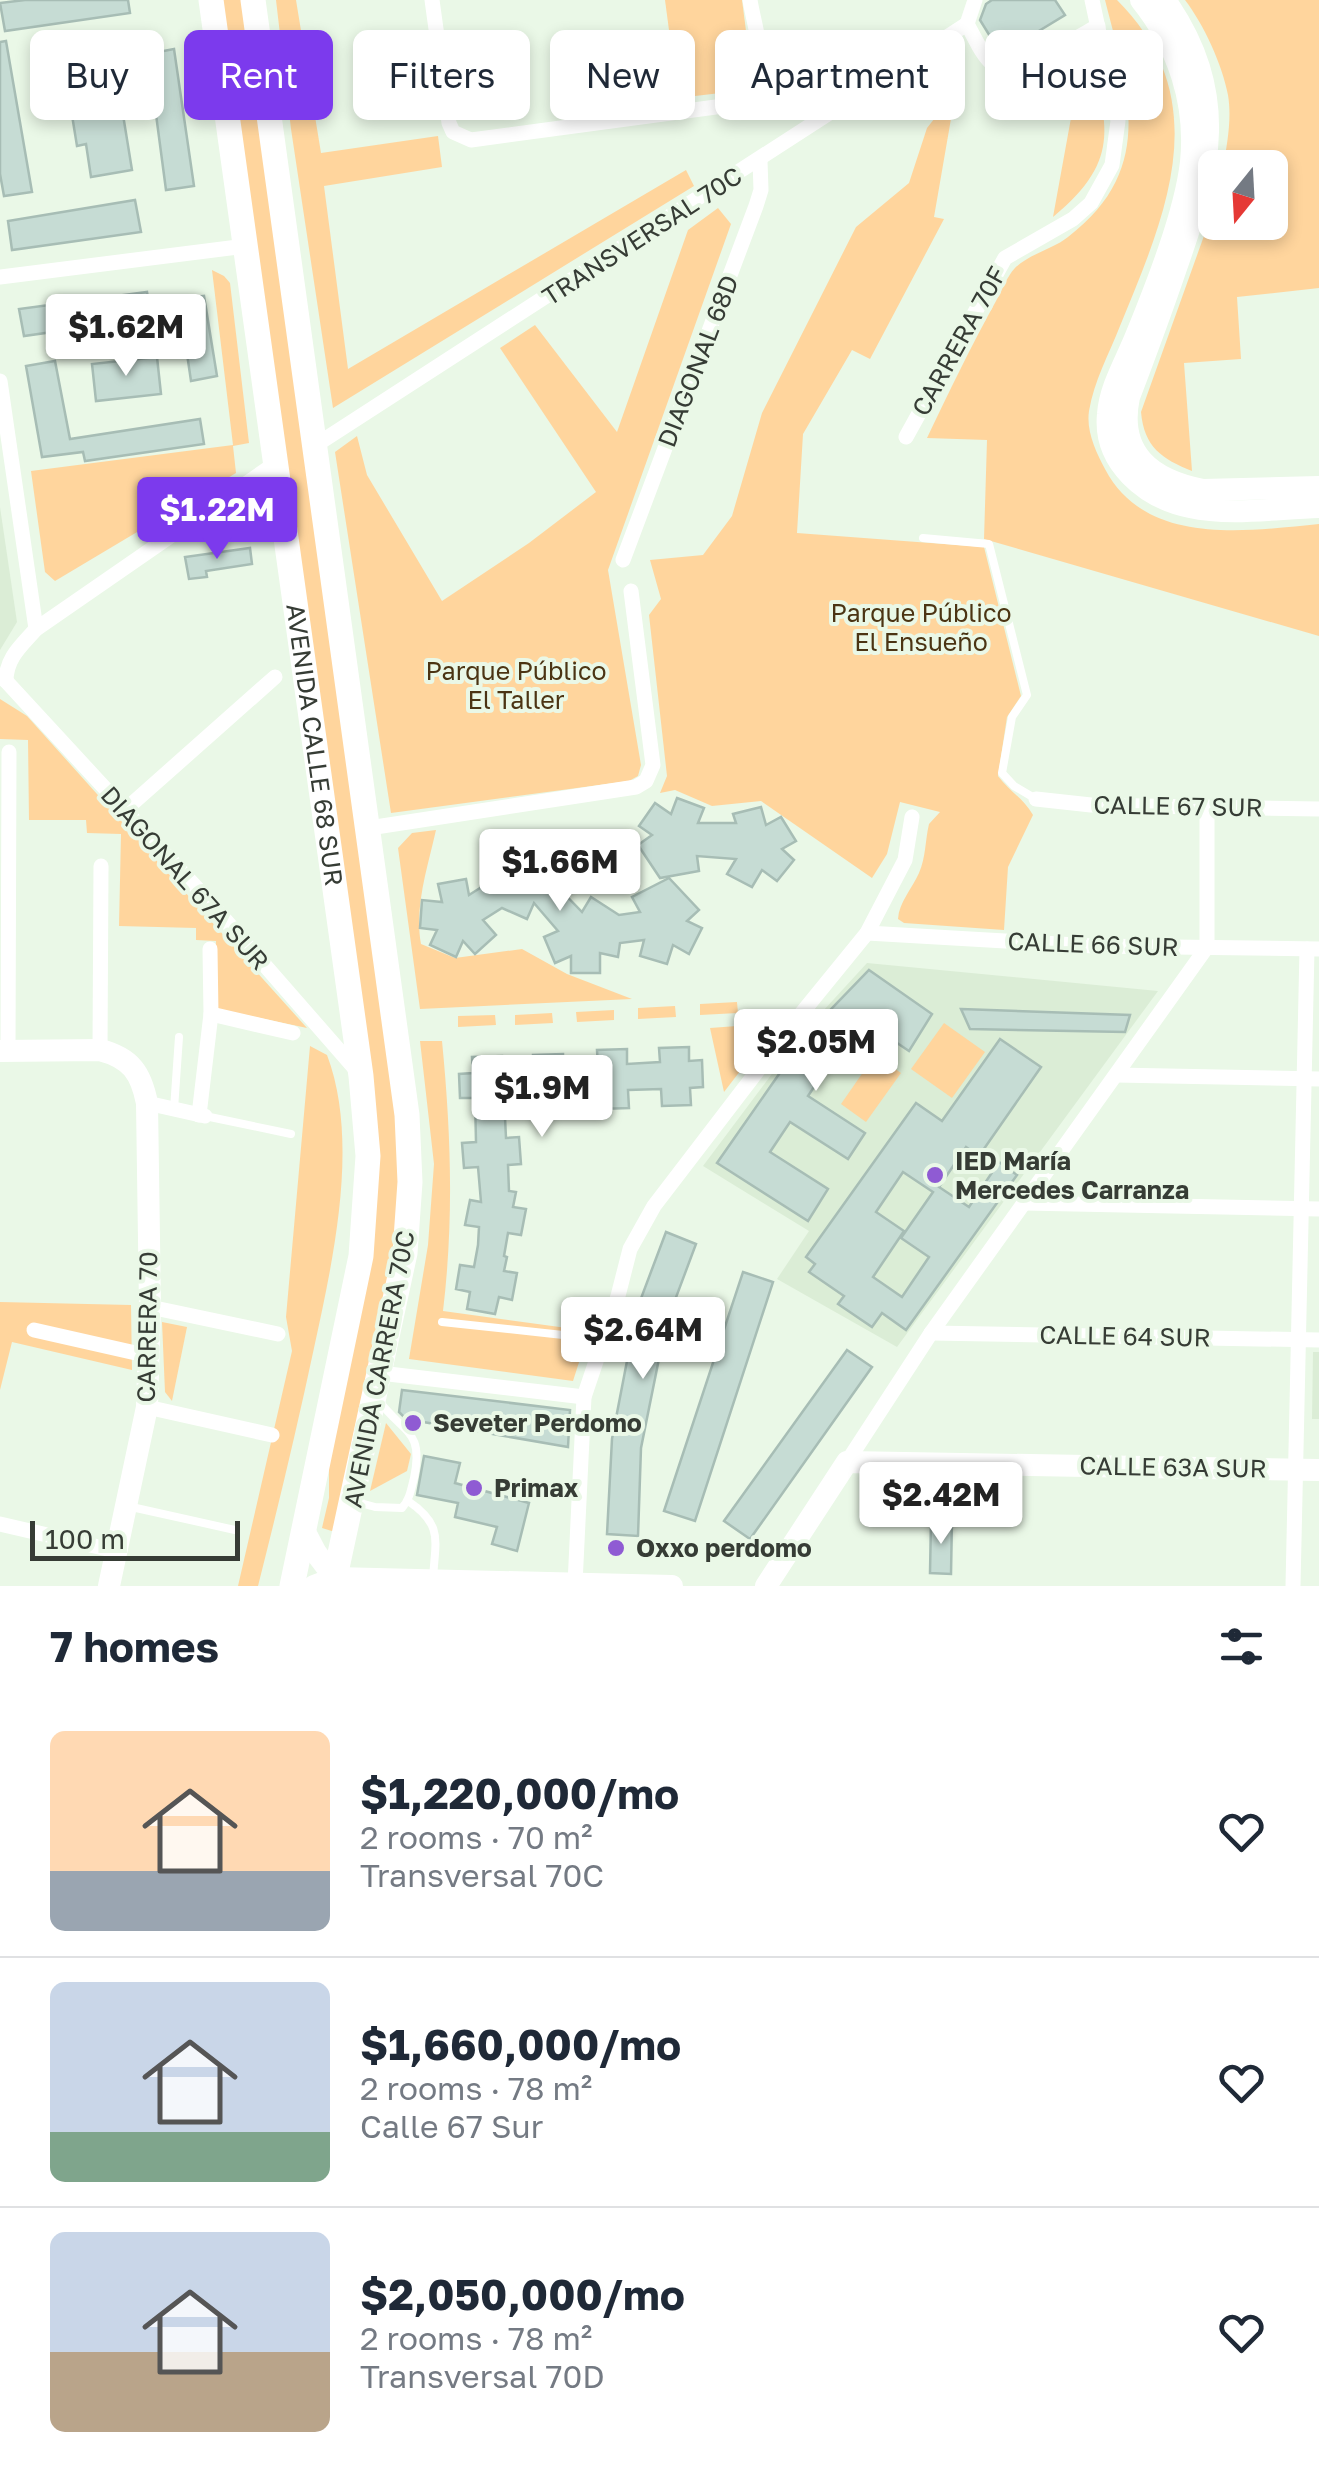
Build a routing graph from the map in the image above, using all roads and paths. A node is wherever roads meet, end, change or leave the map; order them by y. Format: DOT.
graph roads {
  1 [pos="211,0"];
  2 [pos="253,0"];
  3 [pos="432,0"];
  4 [pos="750,0"];
  5 [pos="976,0"];
  6 [pos="1092,0"];
  7 [pos="1141,0"];
  8 [pos="1165,0"];
  9 [pos="967,24"];
  10 [pos="1098,26"];
  11 [pos="760,161"];
  12 [pos="246,246"];
  13 [pos="0,277"];
  14 [pos="0,381"];
  15 [pos="906,437"];
  16 [pos="316,445"];
  17 [pos="1121,447"];
  18 [pos="276,463"];
  19 [pos="1319,488"];
  20 [pos="1319,507"];
  21 [pos="923,538"];
  22 [pos="623,560"];
  23 [pos="631,591"];
  24 [pos="36,630"];
  25 [pos="275,677"];
  26 [pos="3,682"];
  27 [pos="9,752"];
  28 [pos="1036,799"];
  29 [pos="1207,807"];
  30 [pos="1319,809"];
  31 [pos="125,810"];
  32 [pos="912,817"];
  33 [pos="370,828"];
  34 [pos="101,866"];
  35 [pos="867,933"];
  36 [pos="1208,947"];
  37 [pos="210,949"];
  38 [pos="1313,949"];
  39 [pos="211,1014"];
  40 [pos="396,1031"];
  41 [pos="293,1032"];
  42 [pos="178,1037"];
  43 [pos="100,1050"];
  44 [pos="4,1051"];
  45 [pos="1116,1075"];
  46 [pos="361,1076"];
  47 [pos="1312,1079"];
  48 [pos="147,1104"];
  49 [pos="174,1109"];
  50 [pos="202,1115"];
  51 [pos="291,1134"];
  52 [pos="1024,1203"];
  53 [pos="1302,1208"];
  54 [pos="1319,1209"];
  55 [pos="150,1307"];
  56 [pos="442,1322"];
  57 [pos="34,1330"];
  58 [pos="931,1333"];
  59 [pos="278,1334"];
  60 [pos="605,1334"];
  61 [pos="1298,1340"];
  62 [pos="1319,1340"];
  63 [pos="149,1356"];
  64 [pos="378,1385"];
  65 [pos="584,1397"];
  66 [pos="147,1408"];
  67 [pos="272,1435"];
  68 [pos="847,1462"];
  69 [pos="1307,1469"];
  70 [pos="352,1501"];
  71 [pos="408,1501"];
  72 [pos="126,1506"];
  73 [pos="0,1524"];
  74 [pos="235,1530"];
  75 [pos="304,1530"];
  76 [pos="116,1552"];
  77 [pos="432,1581"];
  78 [pos="328,1584"];
  79 [pos="575,1584"];
  80 [pos="109,1586"];
  81 [pos="292,1586"];
  82 [pos="672,1586"];
  83 [pos="766,1586"];
  84 [pos="1293,1586"];
  1 -- 12 [label="main road, AVENIDA CALLE 68 SUR"];
  2 -- 16 [label="main road, AVENIDA CALLE 68 SUR"];
  3 -- 4 [label="street"];
  5 -- 9 [label="street"];
  6 -- 10 [label="street, CARRERA 70F"];
  7 -- 17 [label="street"];
  8 -- 17 [label="street"];
  9 -- 10 [label="street"];
  9 -- 11 [label="street, TRANSVERSAL 70C"];
  10 -- 15 [label="street, CARRERA 70F"];
  11 -- 16 [label="street, TRANSVERSAL 70C"];
  11 -- 22 [label="street, DIAGONAL 68D"];
  12 -- 13 [label="street"];
  12 -- 18 [label="main road, AVENIDA CALLE 68 SUR"];
  14 -- 24 [label="street"];
  16 -- 33 [label="main road, AVENIDA CALLE 68 SUR"];
  17 -- 19 [label="street"];
  17 -- 20 [label="street"];
  18 -- 24 [label="street"];
  18 -- 46 [label="main road, AVENIDA CALLE 68 SUR"];
  21 -- 28 [label="lane"];
  23 -- 33 [label="street"];
  24 -- 26 [label="street"];
  25 -- 31 [label="street"];
  26 -- 31 [label="street, DIAGONAL 67A SUR"];
  27 -- 44 [label="street"];
  28 -- 29 [label="street, CALLE 67 SUR"];
  29 -- 30 [label="street, CALLE 67 SUR"];
  29 -- 36 [label="street"];
  31 -- 46 [label="street, DIAGONAL 67A SUR"];
  32 -- 35 [label="street"];
  33 -- 40 [label="main road, AVENIDA CALLE 68 SUR"];
  34 -- 43 [label="street"];
  35 -- 36 [label="street, CALLE 66 SUR"];
  35 -- 60 [label="street"];
  36 -- 38 [label="street, CALLE 66 SUR"];
  36 -- 45 [label="street"];
  37 -- 39 [label="street"];
  38 -- 47 [label="street"];
  39 -- 41 [label="street"];
  39 -- 50 [label="street"];
  40 -- 64 [label="main road, AVENIDA CARRERA 70C"];
  42 -- 49 [label="lane"];
  43 -- 44 [label="street"];
  43 -- 48 [label="street, CARRERA 70"];
  45 -- 47 [label="street"];
  45 -- 52 [label="street"];
  46 -- 75 [label="main road, AVENIDA CARRERA 70C"];
  47 -- 53 [label="street"];
  48 -- 49 [label="street"];
  48 -- 55 [label="street, CARRERA 70"];
  49 -- 50 [label="street"];
  50 -- 51 [label="lane"];
  52 -- 53 [label="street"];
  52 -- 58 [label="street"];
  53 -- 54 [label="street"];
  53 -- 61 [label="street"];
  55 -- 59 [label="street"];
  55 -- 63 [label="street, CARRERA 70"];
  56 -- 60 [label="lane"];
  57 -- 63 [label="street"];
  58 -- 61 [label="street, CALLE 64 SUR"];
  58 -- 68 [label="street"];
  60 -- 65 [label="street"];
  61 -- 62 [label="street, CALLE 64 SUR"];
  61 -- 69 [label="street"];
  63 -- 66 [label="street, CARRERA 70"];
  64 -- 65 [label="street"];
  64 -- 70 [label="main road, AVENIDA CARRERA 70C"];
  64 -- 71 [label="lane"];
  65 -- 79 [label="street"];
  66 -- 67 [label="street"];
  66 -- 72 [label="street, CARRERA 70"];
  68 -- 69 [label="street, CALLE 63A SUR"];
  68 -- 83 [label="street"];
  69 -- 84 [label="street"];
  70 -- 71 [label="lane"];
  70 -- 78 [label="main road, AVENIDA CARRERA 70C"];
  71 -- 77 [label="lane"];
  72 -- 74 [label="lane"];
  72 -- 76 [label="street, CARRERA 70"];
  73 -- 76 [label="street"];
  75 -- 78 [label="street"];
  75 -- 81 [label="main road, AVENIDA CARRERA 70C"];
  76 -- 80 [label="street, CARRERA 70"];
  77 -- 78 [label="street"];
  77 -- 79 [label="street"];
  79 -- 82 [label="street"];
}
